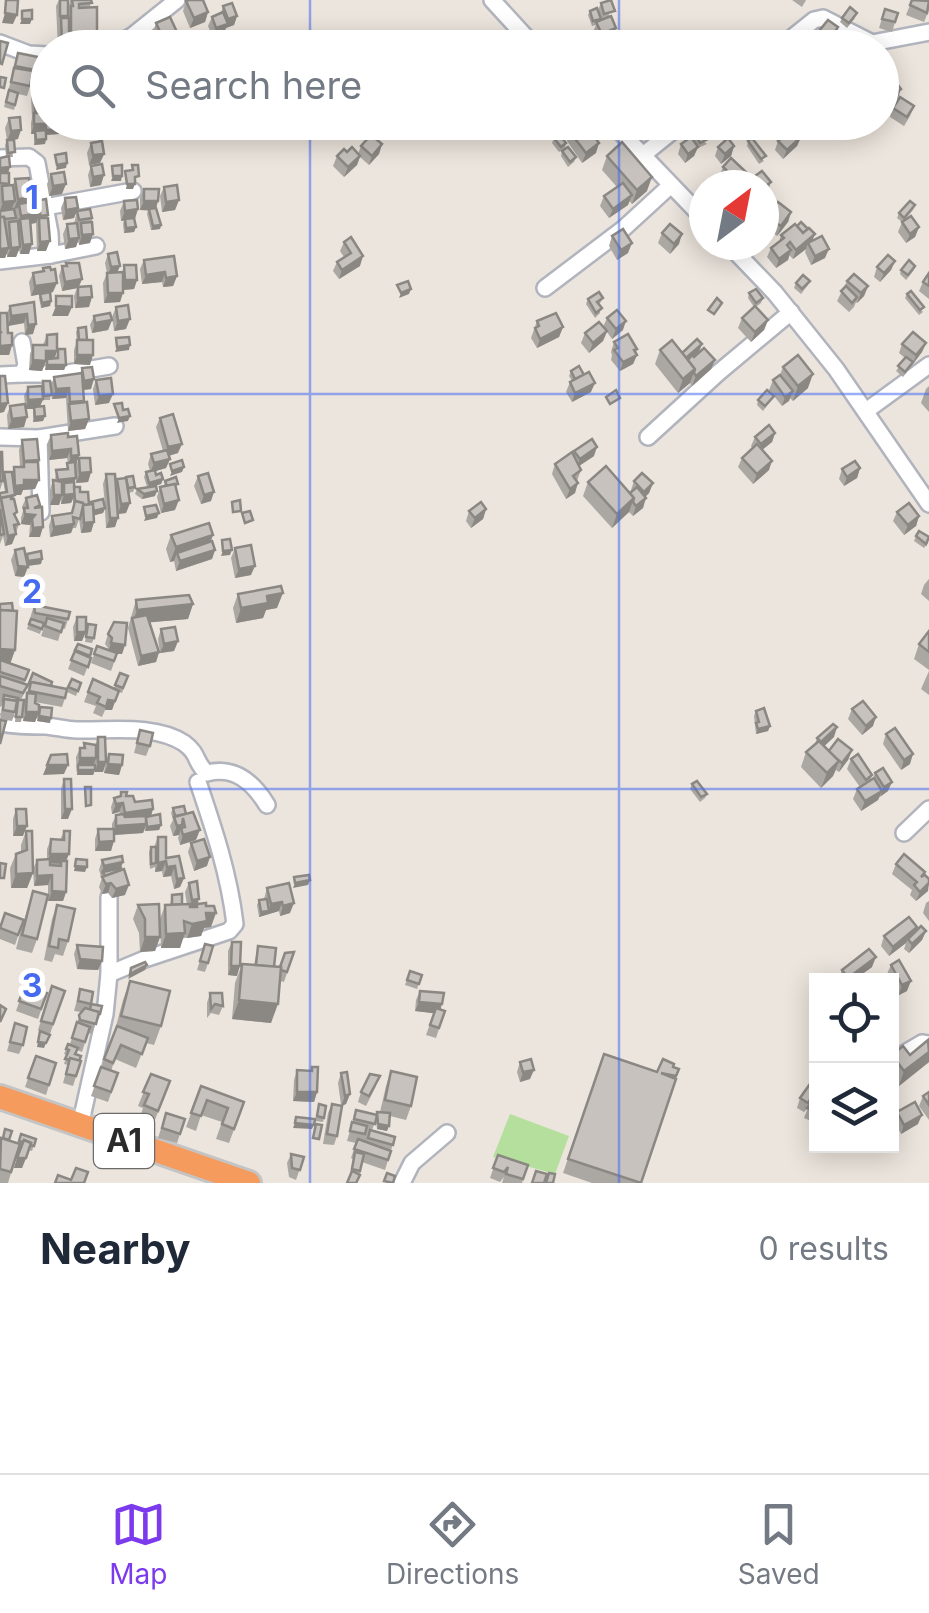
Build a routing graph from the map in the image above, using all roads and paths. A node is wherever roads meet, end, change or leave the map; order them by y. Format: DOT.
graph roads {
  1 [pos="177,0"];
  2 [pos="492,0"];
  3 [pos="140,30"];
  4 [pos="520,30"];
  5 [pos="802,30"];
  6 [pos="847,30"];
  7 [pos="929,32"];
  8 [pos="899,38"];
  9 [pos="0,43"];
  10 [pos="30,54"];
  11 [pos="629,140"];
  12 [pos="661,140"];
  13 [pos="643,154"];
  14 [pos="0,158"];
  15 [pos="672,186"];
  16 [pos="133,191"];
  17 [pos="689,204"];
  18 [pos="45,206"];
  19 [pos="96,246"];
  20 [pos="51,256"];
  21 [pos="742,260"];
  22 [pos="0,261"];
  23 [pos="545,288"];
  24 [pos="791,312"];
  25 [pos="22,342"];
  26 [pos="929,365"];
  27 [pos="109,366"];
  28 [pos="22,374"];
  29 [pos="0,375"];
  30 [pos="866,412"];
  31 [pos="115,426"];
  32 [pos="648,437"];
  33 [pos="0,438"];
  34 [pos="39,438"];
  35 [pos="929,504"];
  36 [pos="41,512"];
  37 [pos="0,723"];
  38 [pos="198,782"];
  39 [pos="267,805"];
  40 [pos="929,809"];
  41 [pos="904,833"];
  42 [pos="109,897"];
  43 [pos="109,974"];
  44 [pos="929,1044"];
  45 [pos="906,1053"];
  46 [pos="0,1097"];
  47 [pos="80,1126"];
  48 [pos="448,1133"];
  49 [pos="249,1183"];
  50 [pos="402,1183"];
  1 -- 3 [label="street"];
  2 -- 4 [label="street"];
  5 -- 6 [label="street"];
  7 -- 8 [label="street"];
  9 -- 10 [label="street"];
  11 -- 13 [label="street"];
  12 -- 13 [label="street"];
  13 -- 15 [label="street"];
  14 -- 18 [label="street"];
  15 -- 17 [label="street"];
  15 -- 23 [label="street"];
  16 -- 18 [label="street"];
  18 -- 20 [label="street"];
  19 -- 20 [label="street"];
  20 -- 22 [label="street"];
  21 -- 24 [label="street"];
  24 -- 30 [label="street"];
  24 -- 32 [label="street"];
  25 -- 28 [label="street"];
  26 -- 30 [label="street"];
  27 -- 28 [label="street"];
  28 -- 29 [label="street"];
  30 -- 35 [label="street"];
  31 -- 34 [label="street"];
  33 -- 34 [label="street"];
  34 -- 36 [label="street"];
  37 -- 39 [label="street"];
  38 -- 43 [label="street"];
  40 -- 41 [label="street"];
  42 -- 43 [label="street"];
  43 -- 47 [label="street"];
  44 -- 45 [label="street"];
  46 -- 47 [label="highway, A1"];
  47 -- 49 [label="highway, A1"];
  48 -- 50 [label="street"];
}
